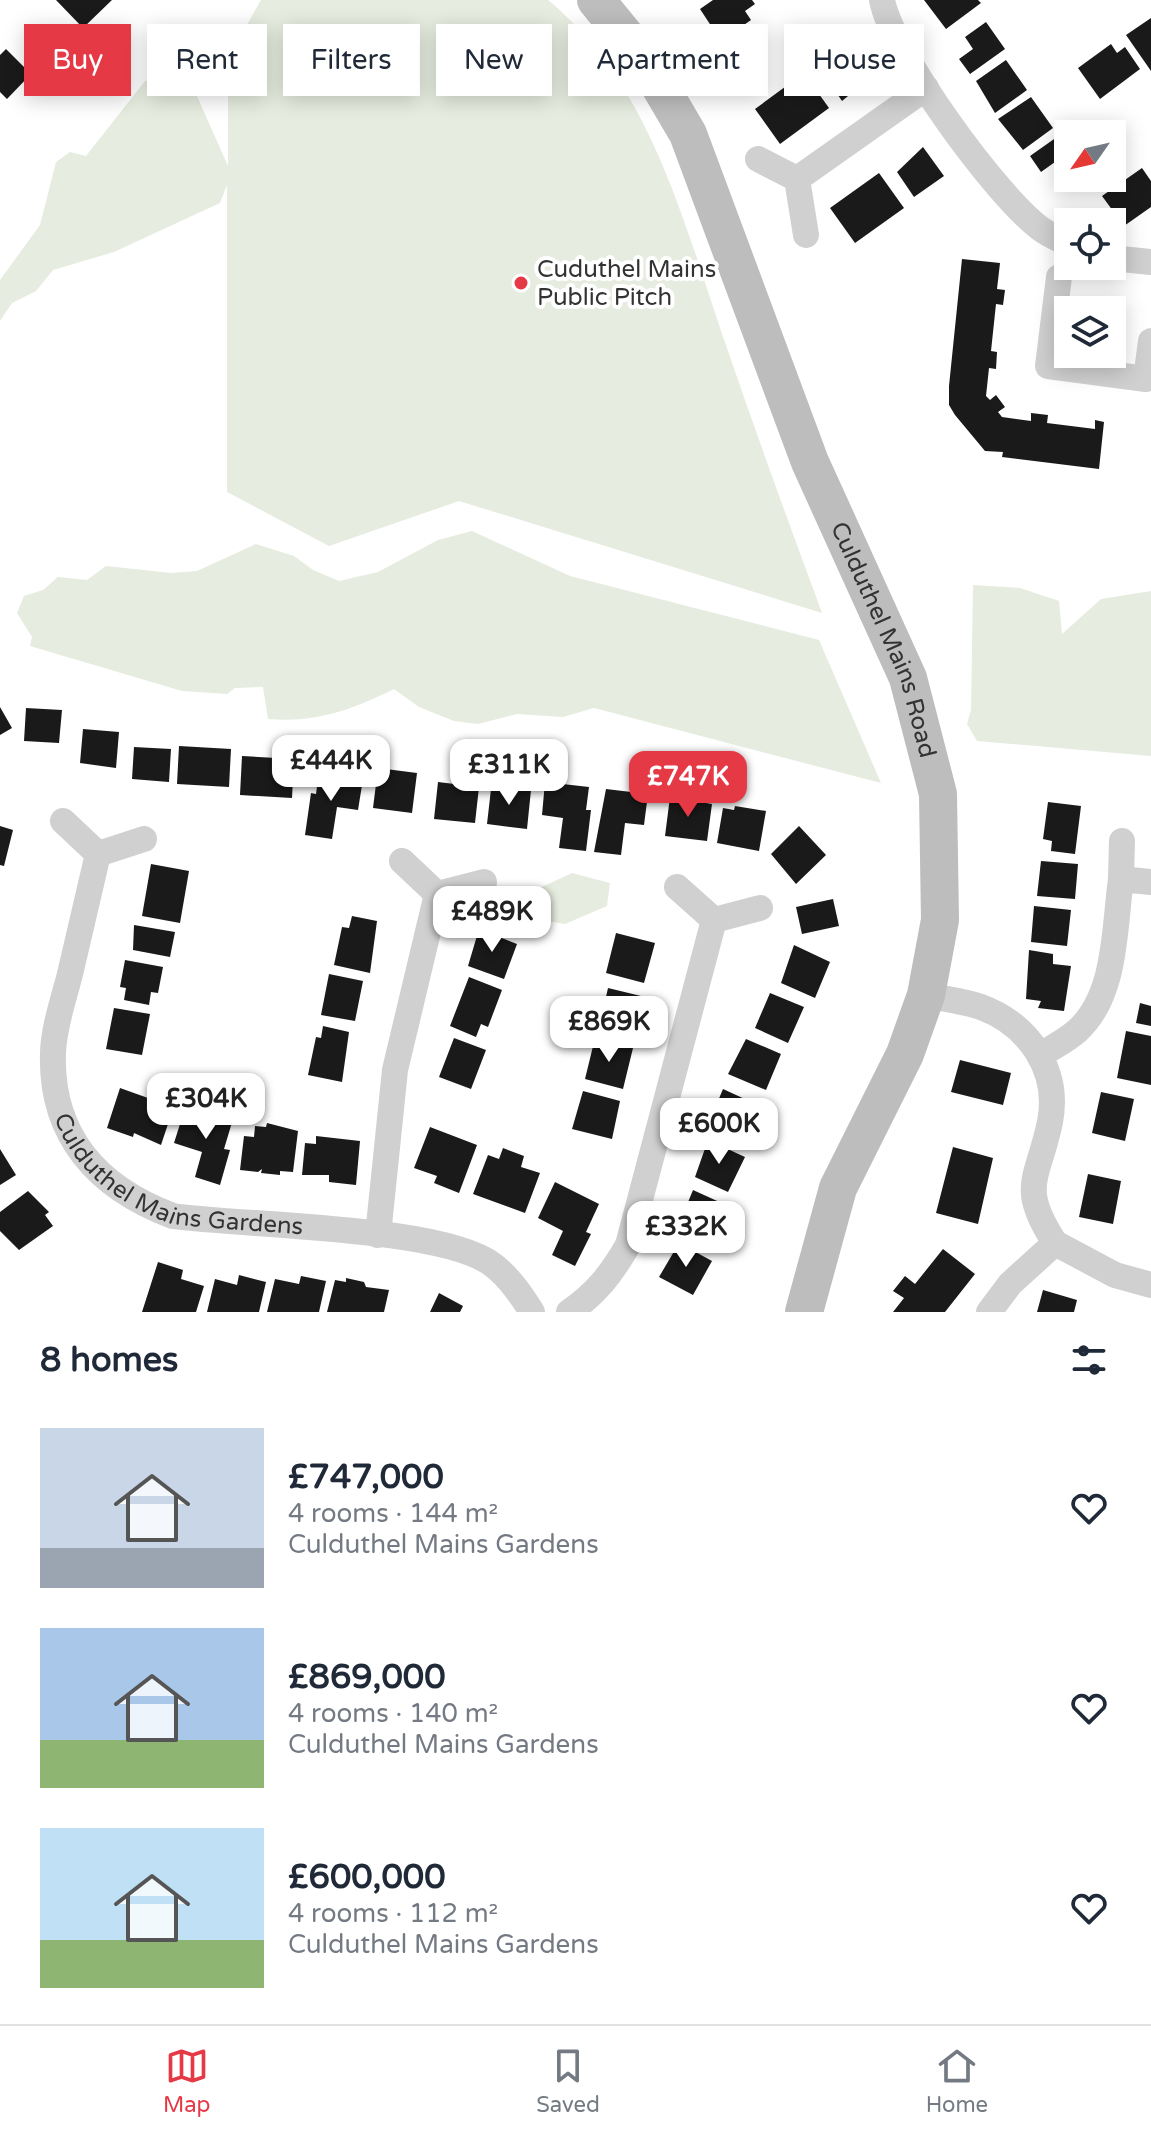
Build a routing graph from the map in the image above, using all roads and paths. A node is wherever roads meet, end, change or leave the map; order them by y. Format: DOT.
graph roads {
  1 [pos="882,0"];
  2 [pos="606,3"];
  3 [pos="926,88"];
  4 [pos="758,159"];
  5 [pos="797,179"];
  6 [pos="806,235"];
  7 [pos="1054,236"];
  8 [pos="1126,259"];
  9 [pos="1151,262"];
  10 [pos="1059,280"];
  11 [pos="1151,341"];
  12 [pos="63,821"];
  13 [pos="144,839"];
  14 [pos="1122,841"];
  15 [pos="98,854"];
  16 [pos="402,861"];
  17 [pos="1121,879"];
  18 [pos="484,882"];
  19 [pos="1151,882"];
  20 [pos="677,887"];
  21 [pos="437,894"];
  22 [pos="760,908"];
  23 [pos="714,920"];
  24 [pos="926,995"];
  25 [pos="1041,1055"];
  26 [pos="378,1235"];
  27 [pos="1055,1243"];
  28 [pos="1151,1285"];
  29 [pos="532,1312"];
  30 [pos="569,1312"];
  31 [pos="804,1312"];
  32 [pos="989,1312"];
  1 -- 3 [label="street"];
  2 -- 24 [label="street, Culduthel Mains Road"];
  3 -- 5 [label="street"];
  3 -- 7 [label="street"];
  4 -- 5 [label="street"];
  5 -- 6 [label="street"];
  8 -- 9 [label="street"];
  10 -- 11 [label="street"];
  12 -- 15 [label="street"];
  13 -- 15 [label="street"];
  14 -- 17 [label="street"];
  15 -- 26 [label="street, Culduthel Mains Gardens"];
  16 -- 21 [label="street"];
  17 -- 19 [label="street"];
  17 -- 25 [label="street"];
  18 -- 21 [label="street"];
  20 -- 23 [label="street"];
  21 -- 26 [label="street"];
  22 -- 23 [label="street"];
  23 -- 30 [label="street"];
  24 -- 25 [label="street"];
  24 -- 31 [label="street, Culduthel Mains Road"];
  25 -- 27 [label="street"];
  26 -- 29 [label="street, Culduthel Mains Gardens"];
  27 -- 28 [label="street"];
  27 -- 32 [label="street"];
}
